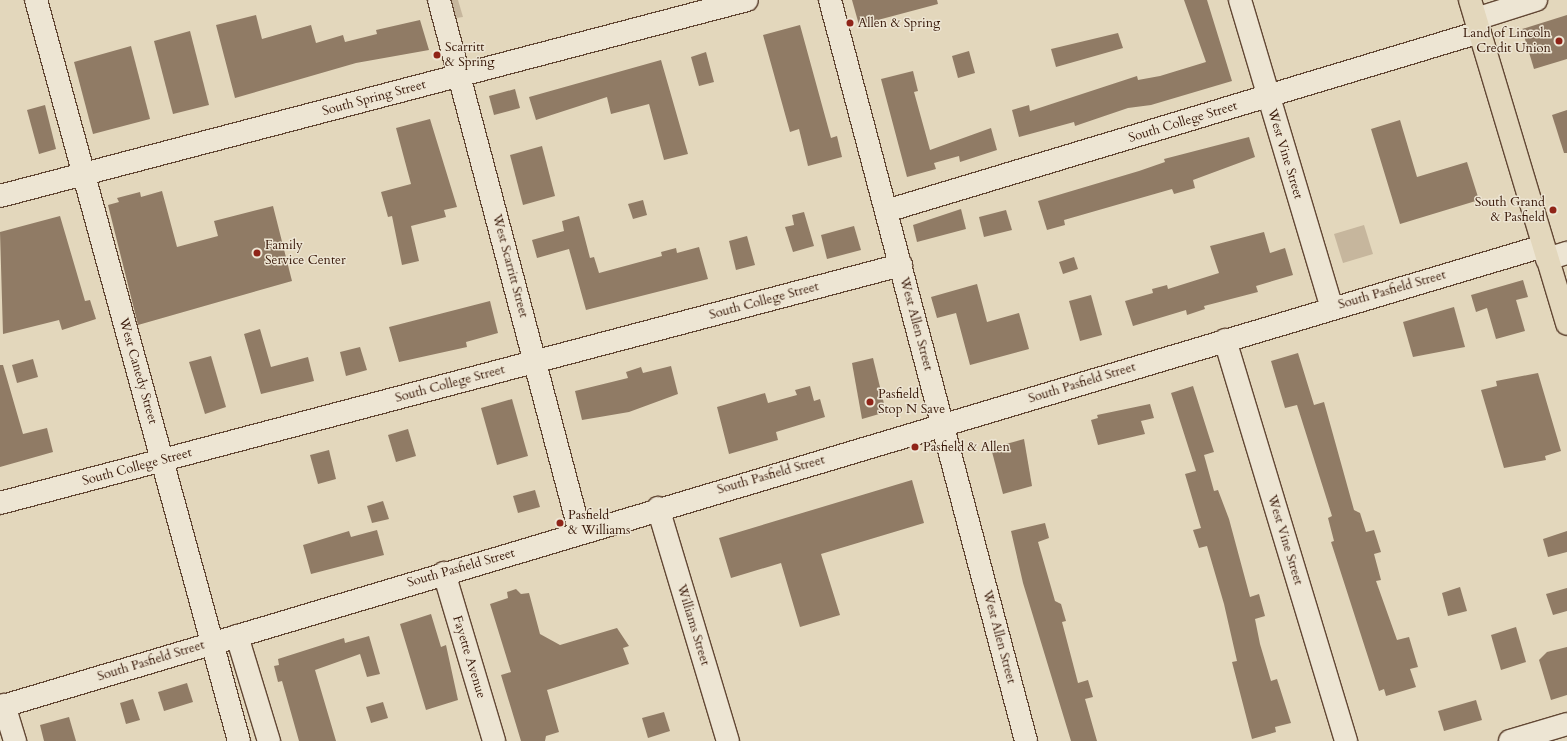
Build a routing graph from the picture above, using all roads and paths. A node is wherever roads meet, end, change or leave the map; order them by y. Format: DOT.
graph roads {
  1 [pos="36,0"];
  2 [pos="439,0"];
  3 [pos="747,0"];
  4 [pos="830,0"];
  5 [pos="1240,0"];
  6 [pos="1536,0"];
  7 [pos="1475,17"];
  8 [pos="459,76"];
  9 [pos="1268,96"];
  10 [pos="82,175"];
  11 [pos="0,196"];
  12 [pos="886,211"];
  13 [pos="1553,253"];
  14 [pos="901,265"];
  15 [pos="1332,308"];
  16 [pos="1567,324"];
  17 [pos="1225,340"];
  18 [pos="535,362"];
  19 [pos="943,424"];
  20 [pos="163,460"];
  21 [pos="0,503"];
  22 [pos="658,508"];
  23 [pos="580,533"];
  24 [pos="444,573"];
  25 [pos="238,636"];
  26 [pos="210,644"];
  27 [pos="2,706"];
  28 [pos="1567,724"];
  29 [pos="15,741"];
  30 [pos="239,741"];
  31 [pos="269,741"];
  32 [pos="494,741"];
  33 [pos="728,741"];
  34 [pos="1026,741"];
  35 [pos="1346,741"];
  36 [pos="1510,741"];
  1 -- 10 [label="street, West Canedy Street"];
  2 -- 8 [label="street, West Scarritt Street"];
  3 -- 8 [label="street, South Spring Street"];
  4 -- 12 [label="street, West Allen Street"];
  5 -- 9 [label="street, West Vine Street"];
  6 -- 7 [label="street, South College Street"];
  7 -- 9 [label="street, South College Street"];
  7 -- 13 [label="main road"];
  8 -- 10 [label="street, South Spring Street"];
  8 -- 18 [label="street, West Scarritt Street"];
  9 -- 12 [label="street, South College Street"];
  9 -- 15 [label="street, West Vine Street"];
  10 -- 11 [label="street, South Spring Street"];
  10 -- 20 [label="street, West Canedy Street"];
  12 -- 14 [label="street, West Allen Street"];
  13 -- 15 [label="street, South Pasfield Street"];
  13 -- 16 [label="main road"];
  14 -- 18 [label="street, South College Street"];
  14 -- 19 [label="street, West Allen Street"];
  15 -- 17 [label="street, South Pasfield Street"];
  17 -- 19 [label="street, South Pasfield Street"];
  17 -- 35 [label="street, West Vine Street"];
  18 -- 20 [label="street, South College Street"];
  18 -- 23 [label="street, West Scarritt Street"];
  19 -- 22 [label="street, South Pasfield Street"];
  19 -- 34 [label="street, West Allen Street"];
  20 -- 21 [label="street, South College Street"];
  20 -- 26 [label="street, West Canedy Street"];
  22 -- 23 [label="street, South Pasfield Street"];
  22 -- 33 [label="street, Williams Street"];
  23 -- 24 [label="street, South Pasfield Street"];
  24 -- 25 [label="street, South Pasfield Street"];
  24 -- 32 [label="street, Fayette Avenue"];
  25 -- 26 [label="street, South Pasfield Street"];
  25 -- 31 [label="street"];
  26 -- 27 [label="street, South Pasfield Street"];
  26 -- 30 [label="street, West Canedy Street"];
  27 -- 29 [label="street"];
  28 -- 36 [label="street"];
}
